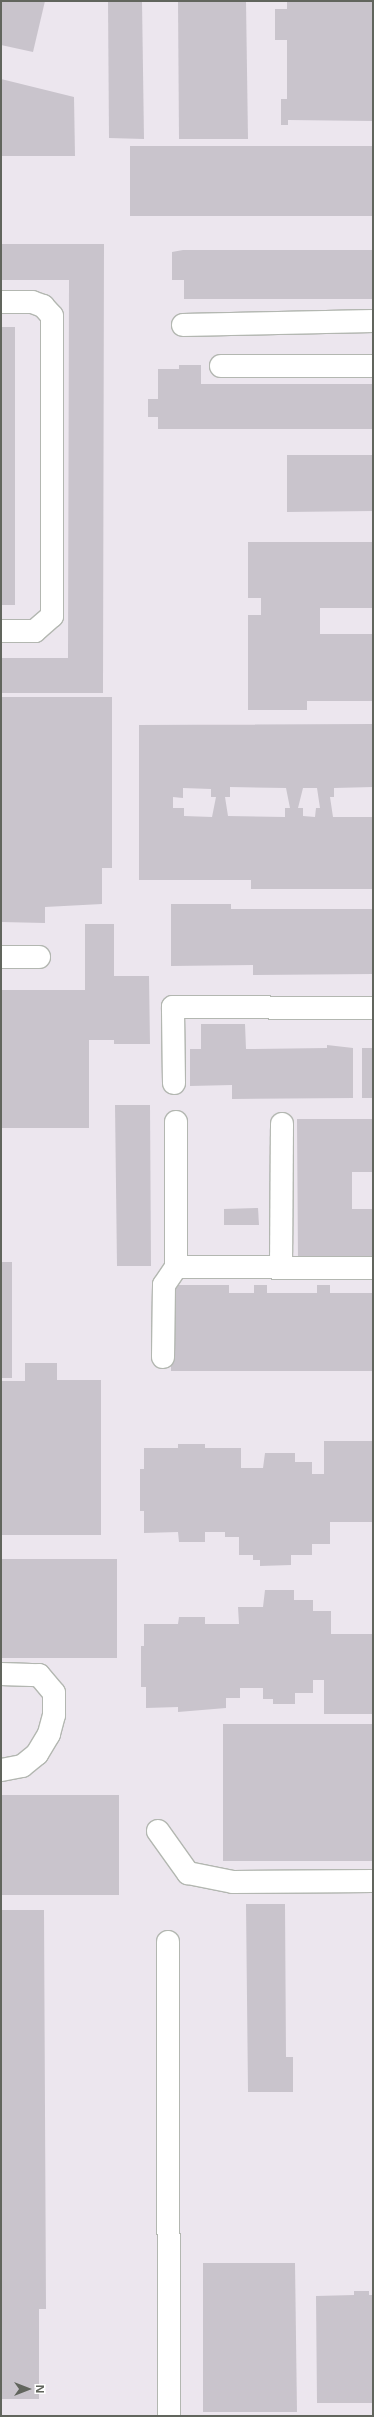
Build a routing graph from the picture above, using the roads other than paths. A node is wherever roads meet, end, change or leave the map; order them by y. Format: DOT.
graph roads {
  1 [pos="1,302"];
  2 [pos="373,321"];
  3 [pos="183,325"];
  4 [pos="221,366"];
  5 [pos="373,366"];
  6 [pos="1,631"];
  7 [pos="1,957"];
  8 [pos="39,957"];
  9 [pos="373,1008"];
  10 [pos="174,1083"];
  11 [pos="176,1122"];
  12 [pos="282,1124"];
  13 [pos="176,1267"];
  14 [pos="281,1267"];
  15 [pos="373,1268"];
  16 [pos="163,1357"];
  17 [pos="1,1674"];
  18 [pos="1,1770"];
  19 [pos="158,1831"];
  20 [pos="373,1881"];
  21 [pos="168,1942"];
  22 [pos="169,2416"];
  1 -- 6 [label="lane"];
  2 -- 3 [label="lane"];
  4 -- 5 [label="lane"];
  7 -- 8 [label="lane"];
  9 -- 10 [label="lane"];
  11 -- 13 [label="lane"];
  12 -- 14 [label="lane"];
  13 -- 14 [label="lane"];
  13 -- 16 [label="lane"];
  14 -- 15 [label="lane"];
  17 -- 18 [label="lane"];
  19 -- 20 [label="lane"];
  21 -- 22 [label="lane"];
}
